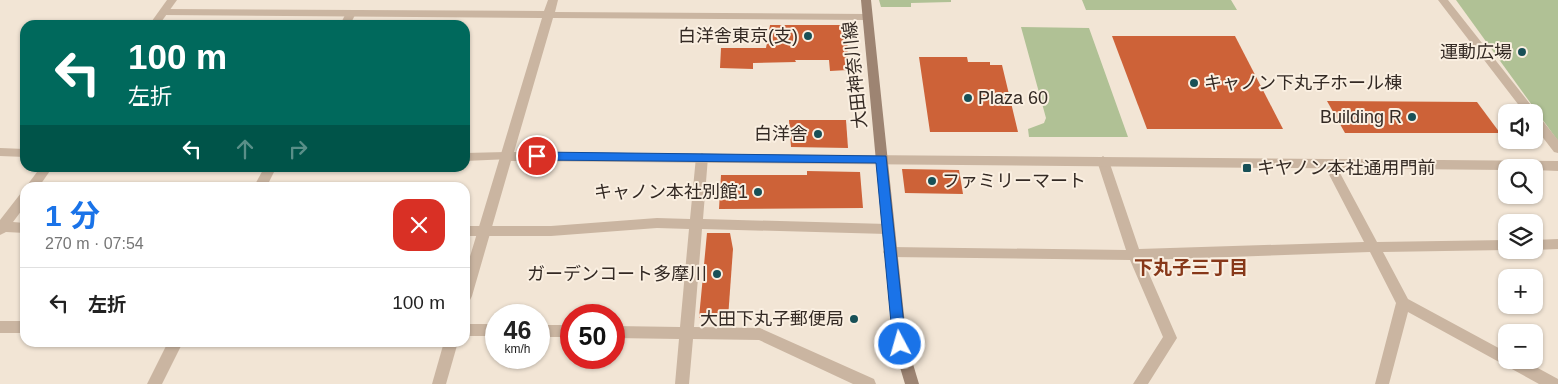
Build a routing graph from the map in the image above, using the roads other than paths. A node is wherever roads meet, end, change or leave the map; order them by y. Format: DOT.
graph roads {
  1 [pos="172,0"];
  2 [pos="552,0"];
  3 [pos="866,0"];
  4 [pos="1443,0"];
  5 [pos="164,12"];
  6 [pos="351,13"];
  7 [pos="548,15"];
  8 [pos="867,17"];
  9 [pos="158,20"];
  10 [pos="348,20"];
  11 [pos="1524,104"];
  12 [pos="1543,130"];
  13 [pos="1558,149"];
  14 [pos="0,152"];
  15 [pos="20,153"];
  16 [pos="506,156"];
  17 [pos="470,157"];
  18 [pos="702,157"];
  19 [pos="882,159"];
  20 [pos="1103,161"];
  21 [pos="1329,163"];
  22 [pos="1558,166"];
  23 [pos="20,203"];
  24 [pos="696,225"];
  25 [pos="1,228"];
  26 [pos="20,228"];
  27 [pos="887,229"];
  28 [pos="484,231"];
  29 [pos="470,232"];
  30 [pos="1558,244"];
  31 [pos="1498,245"];
  32 [pos="1543,245"];
  33 [pos="1373,247"];
  34 [pos="890,252"];
  35 [pos="1134,255"];
  36 [pos="470,279"];
  37 [pos="1403,303"];
  38 [pos="0,327"];
  39 [pos="20,327"];
  40 [pos="470,330"];
  41 [pos="485,330"];
  42 [pos="625,332"];
  43 [pos="687,333"];
  44 [pos="173,347"];
  45 [pos="450,347"];
  46 [pos="1498,354"];
  47 [pos="1525,369"];
  48 [pos="154,384"];
  49 [pos="439,384"];
  50 [pos="682,384"];
  51 [pos="869,384"];
  52 [pos="912,384"];
  53 [pos="1140,384"];
  54 [pos="1382,384"];
  55 [pos="1553,384"];
  1 -- 5 [label="street"];
  2 -- 7 [label="street"];
  3 -- 8 [label="main road, 大田神奈川線"];
  4 -- 11 [label="street"];
  5 -- 6 [label="street"];
  5 -- 9 [label="street"];
  6 -- 7 [label="street"];
  6 -- 10 [label="street"];
  7 -- 8 [label="street"];
  7 -- 16 [label="street"];
  8 -- 19 [label="main road, 大田神奈川線"];
  12 -- 13 [label="street"];
  14 -- 15 [label="street"];
  16 -- 17 [label="street"];
  16 -- 18 [label="street"];
  16 -- 28 [label="street"];
  18 -- 19 [label="street"];
  18 -- 24 [label="street"];
  19 -- 20 [label="street"];
  19 -- 27 [label="main road, 大田神奈川線"];
  20 -- 21 [label="street"];
  20 -- 35 [label="street"];
  21 -- 22 [label="street"];
  21 -- 33 [label="street"];
  23 -- 25 [label="street"];
  24 -- 27 [label="street"];
  24 -- 28 [label="street"];
  24 -- 43 [label="street"];
  25 -- 26 [label="street"];
  27 -- 34 [label="main road, 大田神奈川線"];
  28 -- 29 [label="street"];
  28 -- 36 [label="street"];
  30 -- 32 [label="street"];
  31 -- 33 [label="street"];
  33 -- 35 [label="street"];
  33 -- 37 [label="street"];
  34 -- 35 [label="street"];
  34 -- 52 [label="main road, 大田神奈川線"];
  35 -- 53 [label="street"];
  37 -- 46 [label="street"];
  37 -- 54 [label="street"];
  38 -- 39 [label="street"];
  40 -- 41 [label="street"];
  42 -- 43 [label="street"];
  43 -- 50 [label="street"];
  43 -- 51 [label="street"];
  44 -- 48 [label="street"];
  45 -- 49 [label="street"];
  47 -- 55 [label="street"];
}
